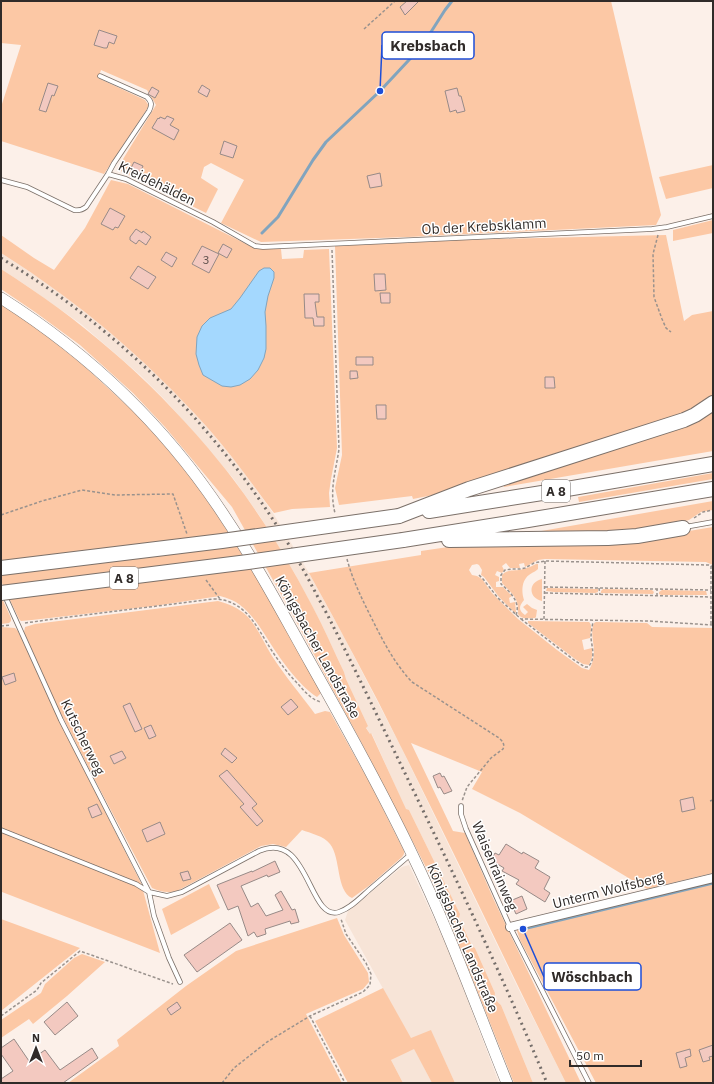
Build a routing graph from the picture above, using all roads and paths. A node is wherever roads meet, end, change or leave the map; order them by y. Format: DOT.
graph roads {
  1 [pos="395,1"];
  2 [pos="364,29"];
  3 [pos="100,76"];
  4 [pos="108,174"];
  5 [pos="1,180"];
  6 [pos="713,216"];
  7 [pos="660,228"];
  8 [pos="255,246"];
  9 [pos="1,298"];
  10 [pos="671,332"];
  11 [pos="713,403"];
  12 [pos="713,464"];
  13 [pos="713,489"];
  14 [pos="713,510"];
  15 [pos="1,515"];
  16 [pos="399,516"];
  17 [pos="713,522"];
  18 [pos="683,528"];
  19 [pos="188,536"];
  20 [pos="403,540"];
  21 [pos="545,561"];
  22 [pos="712,567"];
  23 [pos="1,568"];
  24 [pos="479,575"];
  25 [pos="203,576"];
  26 [pos="545,587"];
  27 [pos="1,588"];
  28 [pos="599,588"];
  29 [pos="657,589"];
  30 [pos="711,590"];
  31 [pos="1,593"];
  32 [pos="545,593"];
  33 [pos="600,595"];
  34 [pos="657,596"];
  35 [pos="711,597"];
  36 [pos="220,599"];
  37 [pos="516,615"];
  38 [pos="521,619"];
  39 [pos="544,620"];
  40 [pos="593,621"];
  41 [pos="18,624"];
  42 [pos="712,624"];
  43 [pos="1,626"];
  44 [pos="332,702"];
  45 [pos="461,806"];
  46 [pos="1,830"];
  47 [pos="412,854"];
  48 [pos="713,878"];
  49 [pos="149,892"];
  50 [pos="338,912"];
  51 [pos="510,927"];
  52 [pos="180,982"];
  53 [pos="1,1016"];
  54 [pos="310,1016"];
  55 [pos="222,1083"];
  56 [pos="345,1083"];
  57 [pos="506,1083"];
  58 [pos="588,1083"];
  1 -- 2 [label="path"];
  3 -- 4 [label="lane, Kreidehälden"];
  4 -- 5 [label="lane"];
  4 -- 8 [label="lane, Kreidehälden"];
  6 -- 7 [label="lane, Ob der Krebsklamm"];
  7 -- 8 [label="lane, Ob der Krebsklamm"];
  7 -- 10 [label="path"];
  9 -- 44 [label="main road, Königsbacher Landstraße"];
  11 -- 16 [label="highway"];
  12 -- 16 [label="highway, A 8"];
  13 -- 20 [label="highway, A 8"];
  14 -- 18 [label="path"];
  15 -- 19 [label="path"];
  16 -- 23 [label="highway, A 8, bridge"];
  17 -- 18 [label="lane"];
  18 -- 20 [label="highway"];
  20 -- 31 [label="highway, A 8, bridge"];
  21 -- 22 [label="path"];
  21 -- 26 [label="path"];
  21 -- 37 [label="path"];
  22 -- 30 [label="path"];
  24 -- 37 [label="path"];
  25 -- 36 [label="path"];
  26 -- 28 [label="path"];
  26 -- 32 [label="path"];
  27 -- 41 [label="lane, Kutscherweg"];
  28 -- 29 [label="path"];
  28 -- 33 [label="path"];
  29 -- 30 [label="path"];
  29 -- 34 [label="path"];
  30 -- 35 [label="path"];
  32 -- 33 [label="path"];
  32 -- 39 [label="path"];
  33 -- 34 [label="path"];
  34 -- 35 [label="path"];
  35 -- 42 [label="path"];
  36 -- 41 [label="path"];
  36 -- 44 [label="path"];
  37 -- 38 [label="path"];
  38 -- 39 [label="path"];
  38 -- 40 [label="path"];
  39 -- 40 [label="path"];
  40 -- 42 [label="path"];
  41 -- 43 [label="path"];
  41 -- 49 [label="lane, Kutscherweg"];
  44 -- 47 [label="main road, Königsbacher Landstraße"];
  45 -- 51 [label="lane, Waisenrainweg"];
  46 -- 49 [label="lane"];
  47 -- 50 [label="lane"];
  47 -- 57 [label="main road, Königsbacher Landstraße"];
  48 -- 51 [label="street, Unterm Wolfsberg"];
  49 -- 50 [label="lane"];
  49 -- 52 [label="lane, Kutscherweg"];
  50 -- 54 [label="path"];
  51 -- 58 [label="lane, Waisenrainweg"];
  52 -- 53 [label="path"];
  54 -- 55 [label="path"];
  54 -- 56 [label="path"];
}
